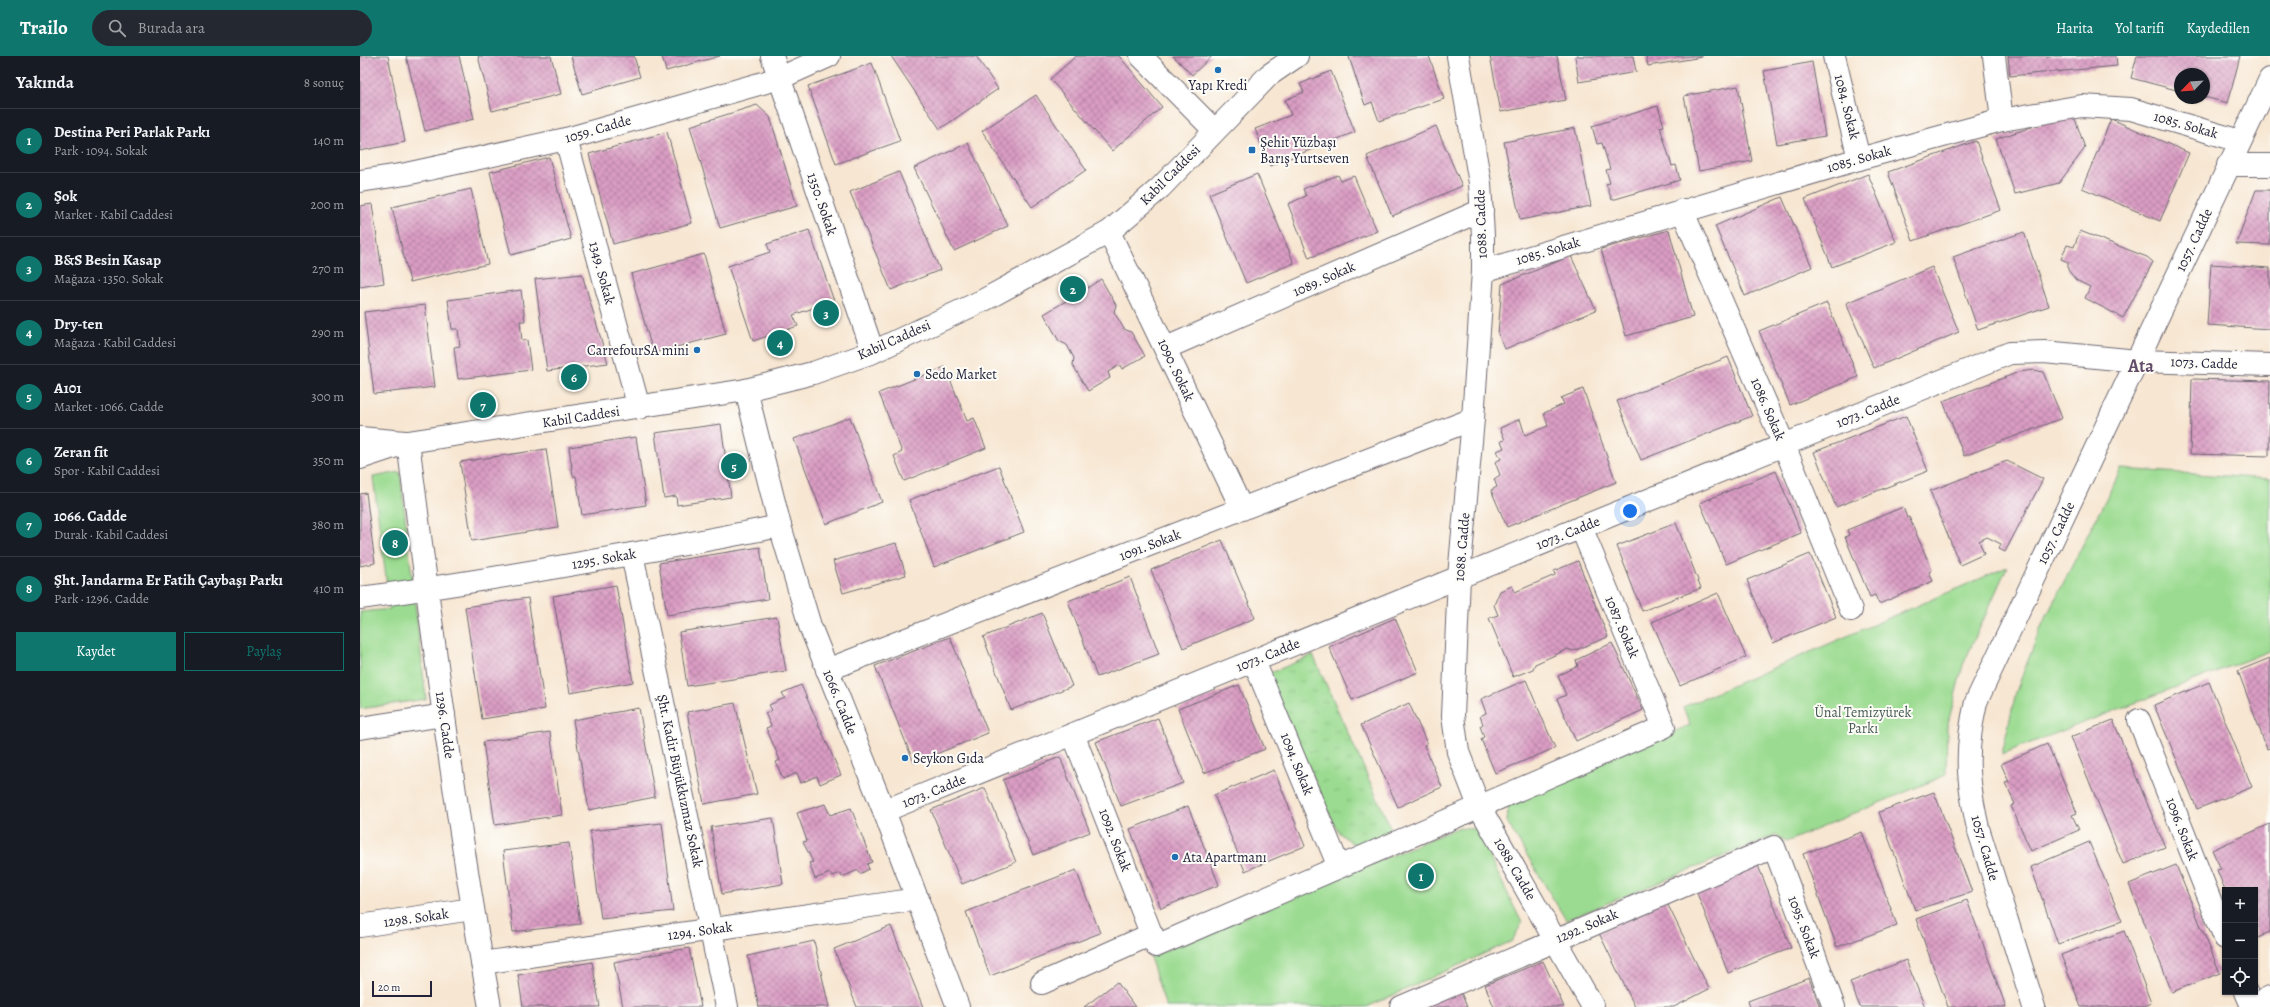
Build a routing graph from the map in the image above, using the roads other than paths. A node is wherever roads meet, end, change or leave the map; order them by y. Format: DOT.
graph roads {
  1 [pos="772,56"];
  2 [pos="829,56"];
  3 [pos="1141,56"];
  4 [pos="1297,56"];
  5 [pos="1458,56"];
  6 [pos="1834,56"];
  7 [pos="1994,56"];
  8 [pos="780,78"];
  9 [pos="2270,79"];
  10 [pos="2002,120"];
  11 [pos="1214,130"];
  12 [pos="566,139"];
  13 [pos="2240,141"];
  14 [pos="1859,159"];
  15 [pos="2228,165"];
  16 [pos="2270,165"];
  17 [pos="360,181"];
  18 [pos="1482,210"];
  19 [pos="1682,210"];
  20 [pos="1110,232"];
  21 [pos="1483,270"];
  22 [pos="1166,348"];
  23 [pos="872,352"];
  24 [pos="2138,361"];
  25 [pos="2270,365"];
  26 [pos="746,390"];
  27 [pos="638,408"];
  28 [pos="1473,419"];
  29 [pos="360,438"];
  30 [pos="408,442"];
  31 [pos="1784,445"];
  32 [pos="360,458"];
  33 [pos="1242,509"];
  34 [pos="780,526"];
  35 [pos="1581,527"];
  36 [pos="632,554"];
  37 [pos="1459,577"];
  38 [pos="427,589"];
  39 [pos="360,598"];
  40 [pos="1852,610"];
  41 [pos="1254,661"];
  42 [pos="827,670"];
  43 [pos="444,716"];
  44 [pos="2139,720"];
  45 [pos="360,728"];
  46 [pos="1073,734"];
  47 [pos="1480,806"];
  48 [pos="884,811"];
  49 [pos="1774,847"];
  50 [pos="1339,867"];
  51 [pos="918,899"];
  52 [pos="472,909"];
  53 [pos="360,926"];
  54 [pos="711,930"];
  55 [pos="2222,930"];
  56 [pos="1555,939"];
  57 [pos="1154,940"];
  58 [pos="482,964"];
  59 [pos="1042,983"];
  60 [pos="490,1007"];
  61 [pos="727,1007"];
  62 [pos="958,1007"];
  63 [pos="1400,1007"];
  64 [pos="1593,1007"];
  65 [pos="1834,1007"];
  66 [pos="2034,1007"];
  1 -- 8 [label="street, 1350. Sokak"];
  2 -- 8 [label="street, 1059. Cadde"];
  3 -- 11 [label="street"];
  4 -- 11 [label="street, Kabil Caddesi"];
  5 -- 18 [label="street, 1088. Cadde"];
  6 -- 14 [label="street, 1084. Sokak"];
  7 -- 10 [label="street"];
  8 -- 12 [label="street, 1059. Cadde"];
  8 -- 23 [label="street, 1350. Sokak"];
  9 -- 13 [label="street, 1057. Cadde"];
  10 -- 13 [label="street, 1085. Sokak"];
  10 -- 14 [label="street, 1085. Sokak"];
  11 -- 20 [label="street, Kabil Caddesi"];
  12 -- 17 [label="street, 1059. Cadde"];
  12 -- 27 [label="street, 1349. Sokak"];
  13 -- 15 [label="street, 1057. Cadde"];
  14 -- 19 [label="street, 1085. Sokak"];
  15 -- 16 [label="street"];
  15 -- 24 [label="street, 1057. Cadde"];
  18 -- 21 [label="street, 1088. Cadde"];
  18 -- 22 [label="street, 1089. Sokak"];
  19 -- 21 [label="street, 1085. Sokak"];
  19 -- 31 [label="street, 1086. Sokak"];
  20 -- 22 [label="street, 1090. Sokak"];
  20 -- 23 [label="street, Kabil Caddesi"];
  21 -- 28 [label="street, 1088. Cadde"];
  22 -- 33 [label="street, 1090. Sokak"];
  23 -- 26 [label="street, Kabil Caddesi"];
  24 -- 25 [label="street, 1073. Cadde"];
  24 -- 31 [label="street, 1073. Cadde"];
  24 -- 66 [label="street, 1057. Cadde"];
  26 -- 27 [label="street, Kabil Caddesi"];
  26 -- 34 [label="street, 1066. Cadde"];
  27 -- 30 [label="street, Kabil Caddesi"];
  28 -- 33 [label="street, 1091. Sokak"];
  28 -- 37 [label="street, 1088. Cadde"];
  29 -- 30 [label="street, Kabil Caddesi"];
  30 -- 32 [label="street, Kabil Caddesi"];
  30 -- 38 [label="street, 1296. Cadde"];
  31 -- 35 [label="street, 1073. Cadde"];
  31 -- 40 [label="street, 1086. Sokak"];
  33 -- 42 [label="street, 1091. Sokak"];
  34 -- 36 [label="street, 1295. Sokak"];
  34 -- 42 [label="street, 1066. Cadde"];
  35 -- 37 [label="street, 1073. Cadde"];
  35 -- 47 [label="street, 1087. Sokak"];
  36 -- 38 [label="street, 1295. Sokak"];
  36 -- 54 [label="street, Şht. Kadir Büyükkızmaz Sokak"];
  37 -- 41 [label="street, 1073. Cadde"];
  37 -- 47 [label="street, 1088. Cadde"];
  38 -- 39 [label="street, 1295. Sokak"];
  38 -- 43 [label="street, 1296. Cadde"];
  41 -- 46 [label="street, 1073. Cadde"];
  41 -- 50 [label="street, 1094. Sokak"];
  42 -- 48 [label="street, 1066. Cadde"];
  43 -- 45 [label="street"];
  43 -- 52 [label="street, 1296. Cadde"];
  44 -- 55 [label="street, 1096. Sokak"];
  46 -- 48 [label="street, 1073. Cadde"];
  46 -- 57 [label="street, 1092. Sokak"];
  47 -- 50 [label="street"];
  47 -- 56 [label="street, 1088. Cadde"];
  48 -- 51 [label="street, 1066. Cadde"];
  49 -- 56 [label="street, 1292. Sokak"];
  49 -- 65 [label="street, 1095. Sokak"];
  50 -- 57 [label="street"];
  51 -- 54 [label="street, 1294. Sokak"];
  51 -- 62 [label="street, 1066. Cadde"];
  52 -- 53 [label="street, 1298. Sokak"];
  52 -- 58 [label="street, 1296. Cadde"];
  54 -- 58 [label="street, 1294. Sokak"];
  54 -- 61 [label="street, Şht. Kadir Büyükkızmaz Sokak"];
  56 -- 63 [label="street, 1292. Sokak"];
  56 -- 64 [label="street, 1088. Cadde"];
  57 -- 59 [label="street"];
  58 -- 60 [label="street, 1296. Cadde"];
}
